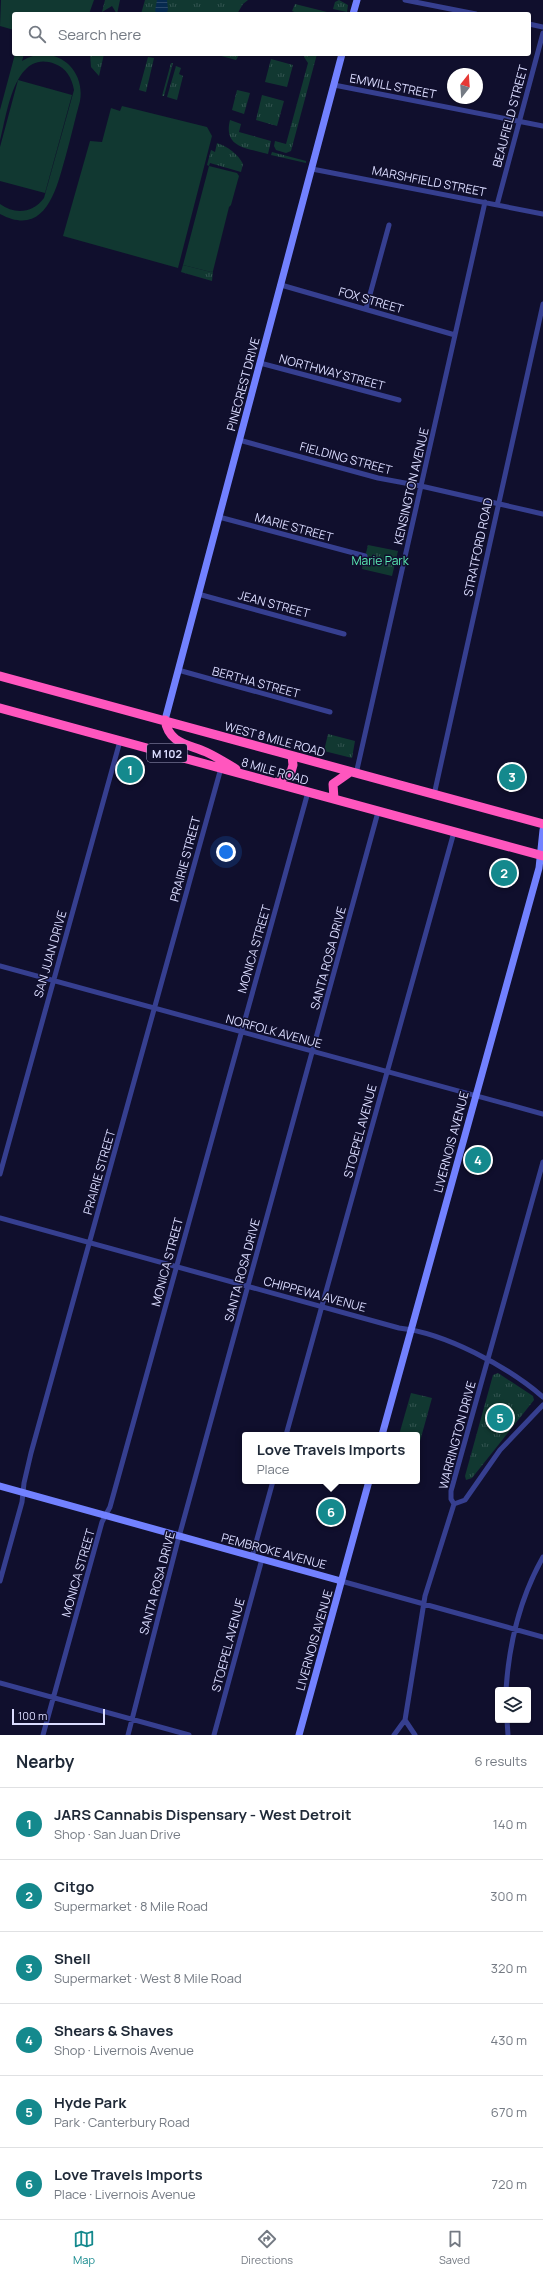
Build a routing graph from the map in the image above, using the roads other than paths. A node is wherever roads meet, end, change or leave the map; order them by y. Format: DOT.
graph roads {
  1 [pos="357,0"];
  2 [pos="404,0"];
  3 [pos="354,12"];
  4 [pos="466,12"];
  5 [pos="531,24"];
  6 [pos="543,27"];
  7 [pos="543,33"];
  8 [pos="341,56"];
  9 [pos="334,85"];
  10 [pos="519,121"];
  11 [pos="543,126"];
  12 [pos="312,169"];
  13 [pos="485,202"];
  14 [pos="497,205"];
  15 [pos="543,214"];
  16 [pos="389,225"];
  17 [pos="281,286"];
  18 [pos="543,304"];
  19 [pos="366,309"];
  20 [pos="455,335"];
  21 [pos="260,362"];
  22 [pos="399,400"];
  23 [pos="239,440"];
  24 [pos="421,486"];
  25 [pos="498,504"];
  26 [pos="543,514"];
  27 [pos="219,517"];
  28 [pos="364,556"];
  29 [pos="198,594"];
  30 [pos="344,634"];
  31 [pos="178,670"];
  32 [pos="0,677"];
  33 [pos="0,708"];
  34 [pos="330,712"];
  35 [pos="165,720"];
  36 [pos="120,740"];
  37 [pos="292,756"];
  38 [pos="221,768"];
  39 [pos="353,773"];
  40 [pos="250,776"];
  41 [pos="276,783"];
  42 [pos="308,792"];
  43 [pos="434,795"];
  44 [pos="334,799"];
  45 [pos="378,812"];
  46 [pos="543,824"];
  47 [pos="543,830"];
  48 [pos="454,832"];
  49 [pos="542,856"];
  50 [pos="0,966"];
  51 [pos="53,981"];
  52 [pos="154,1008"];
  53 [pos="241,1032"];
  54 [pos="312,1052"];
  55 [pos="386,1072"];
  56 [pos="476,1095"];
  57 [pos="543,1114"];
  58 [pos="543,1162"];
  59 [pos="0,1174"];
  60 [pos="0,1218"];
  61 [pos="89,1243"];
  62 [pos="176,1266"];
  63 [pos="248,1286"];
  64 [pos="322,1306"];
  65 [pos="411,1329"];
  66 [pos="487,1360"];
  67 [pos="543,1397"];
  68 [pos="543,1405"];
  69 [pos="287,1432"];
  70 [pos="383,1432"];
  71 [pos="272,1484"];
  72 [pos="368,1484"];
  73 [pos="0,1486"];
  74 [pos="23,1493"];
  75 [pos="454,1504"];
  76 [pos="106,1516"];
  77 [pos="180,1537"];
  78 [pos="543,1556"];
  79 [pos="252,1557"];
  80 [pos="262,1560"];
  81 [pos="0,1581"];
  82 [pos="341,1581"];
  83 [pos="424,1604"];
  84 [pos="515,1629"];
  85 [pos="543,1637"];
  86 [pos="0,1683"];
  87 [pos="506,1687"];
  88 [pos="53,1698"];
  89 [pos="132,1720"];
  90 [pos="405,1720"];
  91 [pos="507,1723"];
  92 [pos="43,1735"];
  93 [pos="128,1735"];
  94 [pos="189,1735"];
  95 [pos="214,1735"];
  96 [pos="299,1735"];
  97 [pos="394,1735"];
  98 [pos="415,1735"];
  99 [pos="508,1735"];
  1 -- 3 [label="street"];
  2 -- 4 [label="street"];
  5 -- 6 [label="street"];
  7 -- 10 [label="street, BEAUFIELD STREET"];
  8 -- 9 [label="street, PINECREST DRIVE"];
  9 -- 10 [label="street, EMWILL STREET"];
  9 -- 12 [label="street, PINECREST DRIVE"];
  10 -- 11 [label="street, EMWILL STREET"];
  10 -- 14 [label="street, BEAUFIELD STREET"];
  12 -- 13 [label="street, MARSHFIELD STREET"];
  12 -- 17 [label="street, PINECREST DRIVE"];
  13 -- 14 [label="street, MARSHFIELD STREET"];
  13 -- 20 [label="street, KENSINGTON AVENUE"];
  14 -- 15 [label="street, MARSHFIELD STREET"];
  16 -- 19 [label="street"];
  17 -- 19 [label="street, FOX STREET"];
  17 -- 21 [label="street, PINECREST DRIVE"];
  18 -- 25 [label="street, STRATFORD ROAD"];
  19 -- 20 [label="street, FOX STREET"];
  20 -- 24 [label="street, KENSINGTON AVENUE"];
  21 -- 22 [label="street, NORTHWAY STREET"];
  21 -- 23 [label="street, PINECREST DRIVE"];
  23 -- 24 [label="street, FIELDING STREET"];
  23 -- 27 [label="street, PINECREST DRIVE"];
  24 -- 25 [label="street, FIELDING STREET"];
  24 -- 39 [label="street, KENSINGTON AVENUE"];
  25 -- 26 [label="street, FIELDING STREET"];
  25 -- 43 [label="street, STRATFORD ROAD"];
  27 -- 28 [label="street, MARIE STREET"];
  27 -- 29 [label="street, PINECREST DRIVE"];
  29 -- 30 [label="street, JEAN STREET"];
  29 -- 31 [label="street, PINECREST DRIVE"];
  31 -- 34 [label="street, BERTHA STREET"];
  31 -- 35 [label="street, PINECREST DRIVE"];
  32 -- 35 [label="highway, WEST 8 MILE ROAD / M 102"];
  33 -- 36 [label="highway, 8 MILE ROAD / M 102"];
  35 -- 37 [label="highway, WEST 8 MILE ROAD / M 102"];
  35 -- 40 [label="highway"];
  36 -- 38 [label="highway, 8 MILE ROAD / M 102"];
  36 -- 51 [label="street, SAN JUAN DRIVE"];
  37 -- 39 [label="highway, WEST 8 MILE ROAD / M 102"];
  37 -- 41 [label="highway"];
  38 -- 40 [label="highway, 8 MILE ROAD / M 102"];
  38 -- 52 [label="street, PRAIRIE STREET"];
  39 -- 43 [label="highway, WEST 8 MILE ROAD / M 102"];
  39 -- 44 [label="highway"];
  40 -- 41 [label="highway, 8 MILE ROAD / M 102"];
  41 -- 42 [label="highway, 8 MILE ROAD / M 102"];
  42 -- 44 [label="highway, 8 MILE ROAD / M 102"];
  42 -- 53 [label="street, MONICA STREET"];
  43 -- 46 [label="highway, WEST 8 MILE ROAD / M 102"];
  44 -- 45 [label="highway, 8 MILE ROAD / M 102"];
  45 -- 48 [label="highway, 8 MILE ROAD / M 102"];
  45 -- 54 [label="street, SANTA ROSA DRIVE"];
  47 -- 49 [label="street, LIVERNOIS AVENUE"];
  48 -- 49 [label="highway, 8 MILE ROAD / M 102"];
  48 -- 55 [label="street, STOEPEL AVENUE"];
  49 -- 56 [label="street, LIVERNOIS AVENUE"];
  50 -- 51 [label="street, NORFOLK AVENUE"];
  51 -- 52 [label="street, NORFOLK AVENUE"];
  51 -- 59 [label="street, SAN JUAN DRIVE"];
  52 -- 53 [label="street, NORFOLK AVENUE"];
  52 -- 61 [label="street, PRAIRIE STREET"];
  53 -- 54 [label="street, NORFOLK AVENUE"];
  53 -- 62 [label="street, MONICA STREET"];
  54 -- 55 [label="street, NORFOLK AVENUE"];
  54 -- 63 [label="street, SANTA ROSA DRIVE"];
  55 -- 56 [label="street, NORFOLK AVENUE"];
  55 -- 64 [label="street, STOEPEL AVENUE"];
  56 -- 57 [label="street, NORFOLK AVENUE"];
  56 -- 65 [label="street, LIVERNOIS AVENUE"];
  58 -- 66 [label="street, WARRINGTON DRIVE"];
  60 -- 61 [label="street, CHIPPEWA AVENUE"];
  61 -- 62 [label="street, CHIPPEWA AVENUE"];
  61 -- 74 [label="street, PRAIRIE STREET"];
  62 -- 63 [label="street, CHIPPEWA AVENUE"];
  62 -- 76 [label="street, MONICA STREET"];
  63 -- 64 [label="street, CHIPPEWA AVENUE"];
  63 -- 77 [label="street, SANTA ROSA DRIVE"];
  64 -- 65 [label="street, CHIPPEWA AVENUE"];
  64 -- 69 [label="street, STOEPEL AVENUE"];
  65 -- 66 [label="street, CHIPPEWA AVENUE"];
  65 -- 70 [label="street, LIVERNOIS AVENUE"];
  66 -- 67 [label="street, CHIPPEWA AVENUE"];
  66 -- 75 [label="street, WARRINGTON DRIVE"];
  68 -- 75 [label="street"];
  71 -- 79 [label="street"];
  72 -- 82 [label="street, LIVERNOIS AVENUE"];
  73 -- 74 [label="street, PEMBROKE AVENUE"];
  74 -- 76 [label="street, PEMBROKE AVENUE"];
  74 -- 81 [label="street, PRAIRIE STREET"];
  75 -- 83 [label="street, WARRINGTON DRIVE"];
  76 -- 77 [label="street, PEMBROKE AVENUE"];
  76 -- 88 [label="street, MONICA STREET"];
  77 -- 79 [label="street, PEMBROKE AVENUE"];
  77 -- 89 [label="street, SANTA ROSA DRIVE"];
  78 -- 84 [label="street"];
  79 -- 80 [label="street, PEMBROKE AVENUE"];
  80 -- 82 [label="street, PEMBROKE AVENUE"];
  80 -- 95 [label="street, STOEPEL AVENUE"];
  82 -- 83 [label="street, PEMBROKE AVENUE"];
  82 -- 96 [label="street, LIVERNOIS AVENUE"];
  83 -- 84 [label="street, PEMBROKE AVENUE"];
  83 -- 90 [label="street, WARRINGTON DRIVE"];
  84 -- 85 [label="street, PEMBROKE AVENUE"];
  84 -- 87 [label="street"];
  86 -- 88 [label="street"];
  88 -- 89 [label="street"];
  88 -- 92 [label="street, MONICA STREET"];
  89 -- 93 [label="street, SANTA ROSA DRIVE"];
  89 -- 94 [label="street"];
  90 -- 97 [label="street, WARRINGTON DRIVE"];
  90 -- 98 [label="street"];
  91 -- 99 [label="street"];
}
